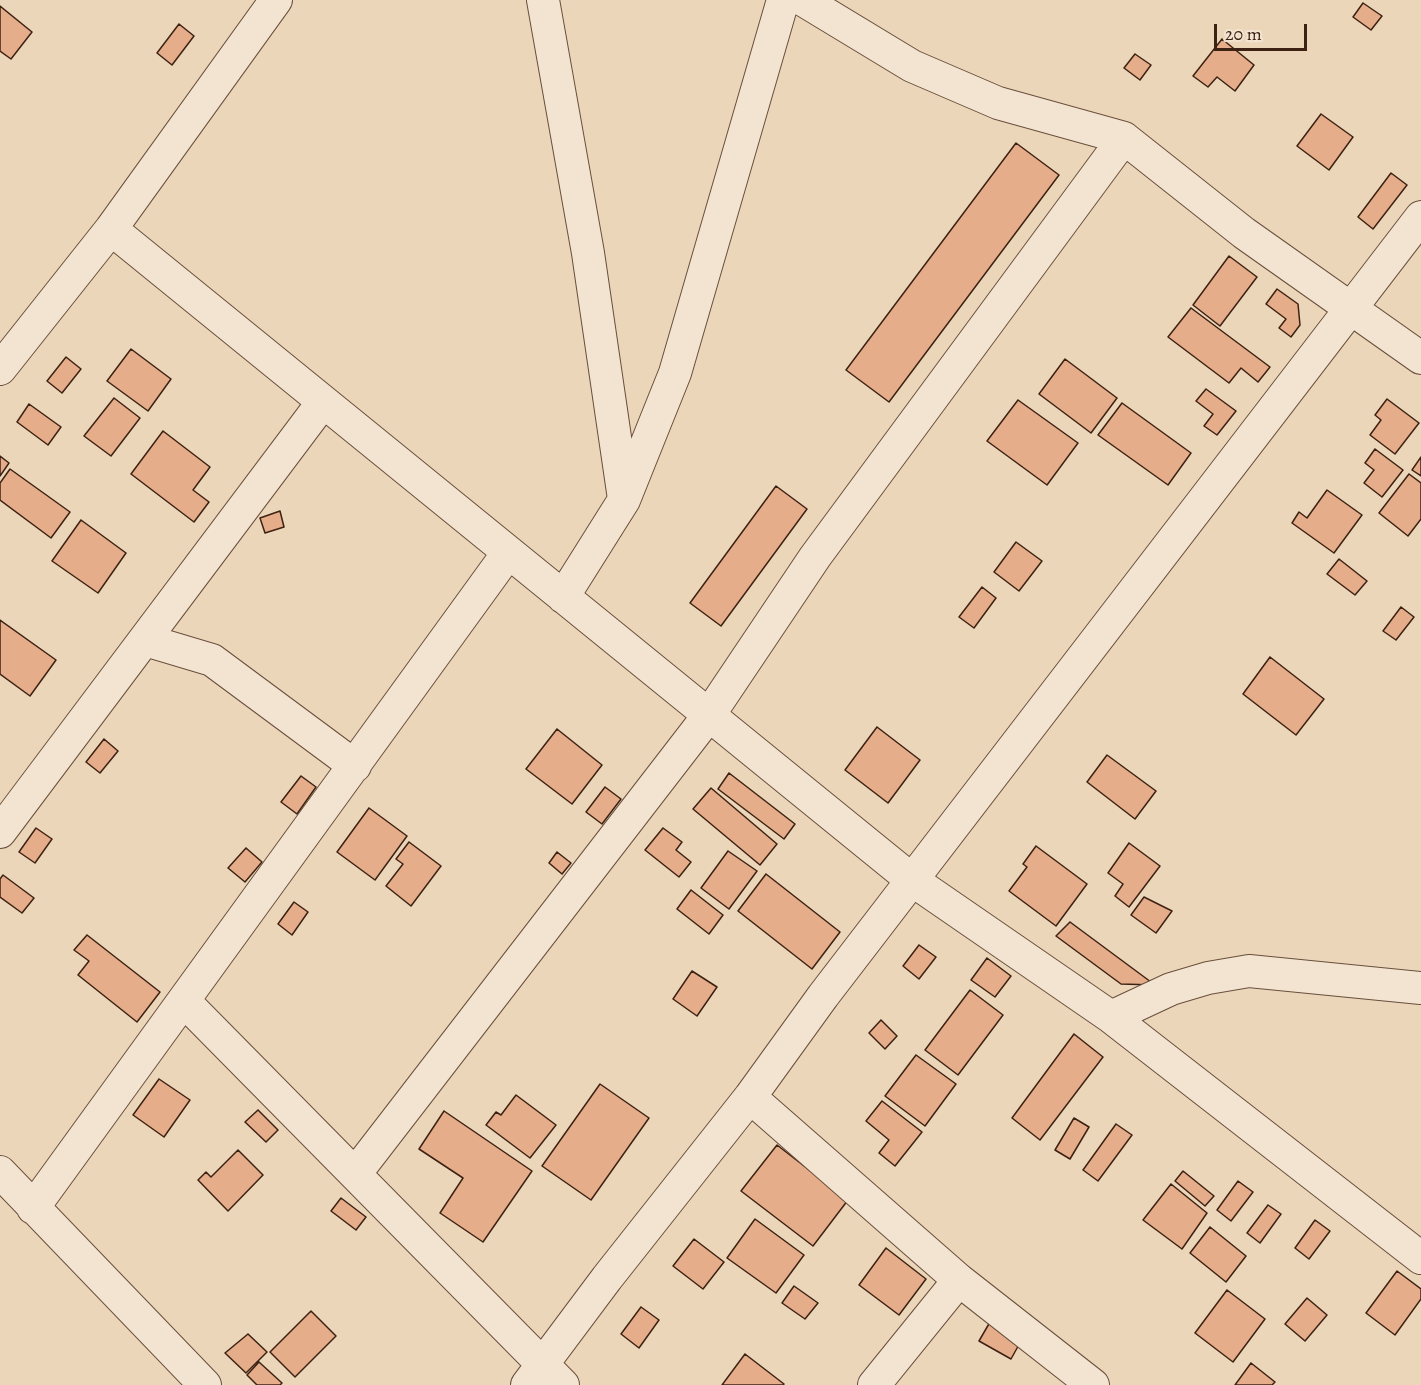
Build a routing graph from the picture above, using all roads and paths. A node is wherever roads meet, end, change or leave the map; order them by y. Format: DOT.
graph roads {
  1 [pos="276,0"];
  2 [pos="543,0"];
  3 [pos="783,0"];
  4 [pos="803,0"];
  5 [pos="1124,138"];
  6 [pos="1421,218"];
  7 [pos="111,229"];
  8 [pos="1350,309"];
  9 [pos="1421,358"];
  10 [pos="0,369"];
  11 [pos="324,402"];
  12 [pos="624,500"];
  13 [pos="508,553"];
  14 [pos="563,597"];
  15 [pos="145,640"];
  16 [pos="709,715"];
  17 [pos="355,766"];
  18 [pos="0,832"];
  19 [pos="912,880"];
  20 [pos="1421,988"];
  21 [pos="184,1001"];
  22 [pos="1111,1017"];
  23 [pos="750,1097"];
  24 [pos="0,1172"];
  25 [pos="355,1174"];
  26 [pos="33,1208"];
  27 [pos="1421,1225"];
  28 [pos="1392,1238"];
  29 [pos="1421,1258"];
  30 [pos="959,1280"];
  31 [pos="544,1378"];
  32 [pos="206,1385"];
  33 [pos="874,1385"];
  34 [pos="1093,1385"];
  1 -- 7 [label="street"];
  2 -- 12 [label="street"];
  3 -- 12 [label="street"];
  4 -- 5 [label="street"];
  5 -- 8 [label="street"];
  5 -- 16 [label="street"];
  6 -- 8 [label="street"];
  7 -- 10 [label="street"];
  7 -- 11 [label="street"];
  8 -- 9 [label="street"];
  8 -- 19 [label="street"];
  11 -- 13 [label="street"];
  11 -- 15 [label="street"];
  12 -- 14 [label="street"];
  13 -- 14 [label="street"];
  13 -- 17 [label="street"];
  14 -- 16 [label="street"];
  15 -- 17 [label="street"];
  15 -- 18 [label="street"];
  16 -- 19 [label="street"];
  16 -- 25 [label="street"];
  17 -- 21 [label="street"];
  19 -- 22 [label="street"];
  19 -- 23 [label="street"];
  20 -- 22 [label="street"];
  21 -- 25 [label="street"];
  21 -- 26 [label="street"];
  22 -- 28 [label="street"];
  23 -- 30 [label="street"];
  23 -- 31 [label="street"];
  24 -- 26 [label="street"];
  25 -- 31 [label="street"];
  26 -- 32 [label="street"];
  27 -- 28 [label="street"];
  28 -- 29 [label="street"];
  30 -- 33 [label="street"];
  30 -- 34 [label="street"];
}
